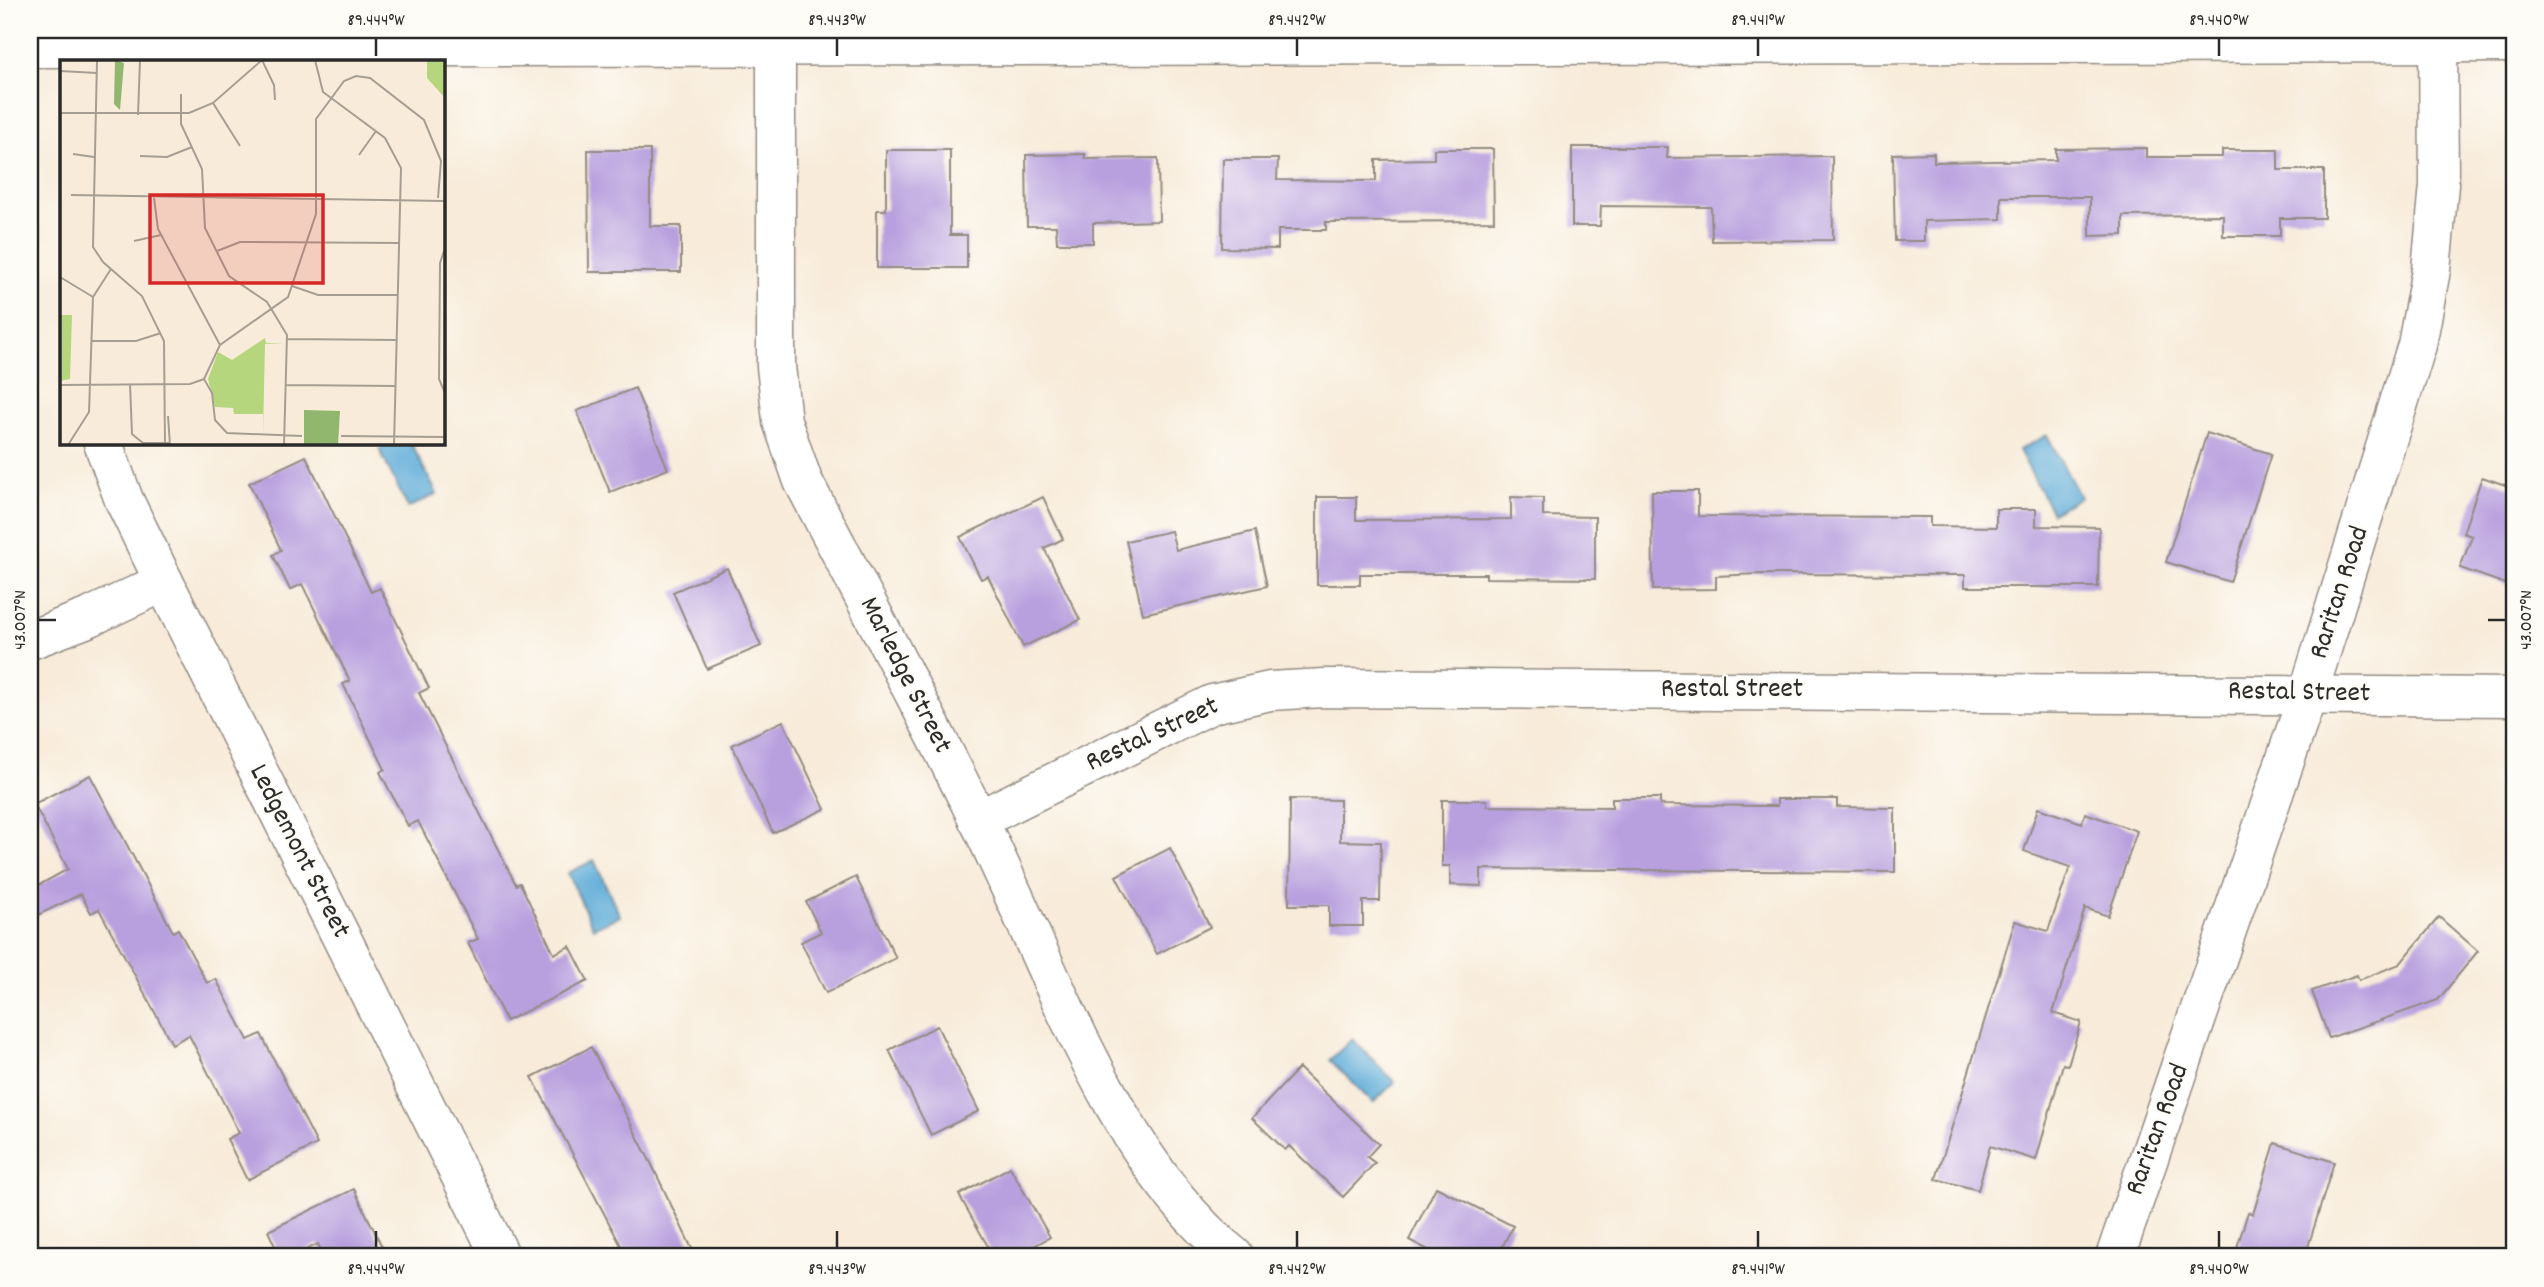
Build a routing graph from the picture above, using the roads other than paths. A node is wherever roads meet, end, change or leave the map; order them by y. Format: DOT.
graph roads {
  1 [pos="2439,37"];
  2 [pos="776,38"];
  3 [pos="2514,43"];
  4 [pos="53,52"];
  5 [pos="103,444"];
  6 [pos="163,582"];
  7 [pos="30,640"];
  8 [pos="2308,694"];
  9 [pos="2514,697"];
  10 [pos="978,820"];
  11 [pos="500,1257"];
  12 [pos="1235,1257"];
  13 [pos="2115,1257"];
  1 -- 2 [label="street"];
  1 -- 3 [label="street"];
  1 -- 8 [label="street, Raritan Road"];
  2 -- 4 [label="street"];
  2 -- 10 [label="street, Marledge Street"];
  5 -- 6 [label="street, Ledgemont Street"];
  6 -- 7 [label="street"];
  6 -- 11 [label="street, Ledgemont Street"];
  8 -- 9 [label="street, Restal Street"];
  8 -- 10 [label="street, Restal Street"];
  8 -- 13 [label="street, Raritan Road"];
  10 -- 12 [label="street, Marledge Street"];
}
